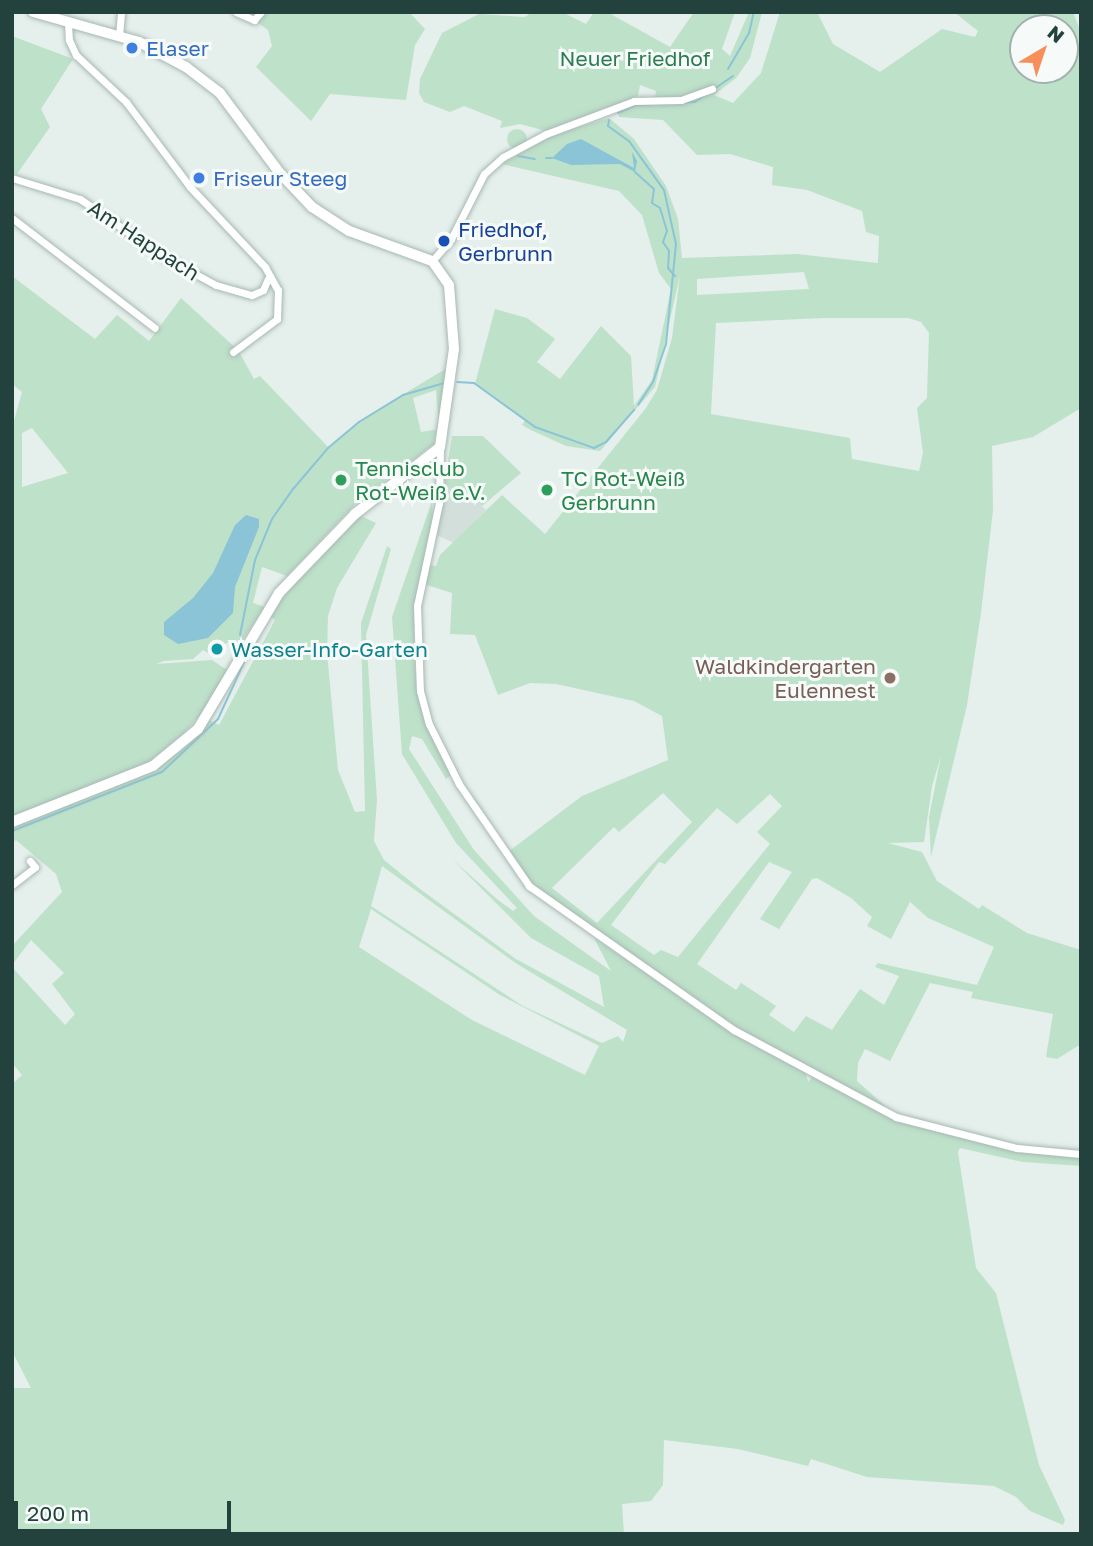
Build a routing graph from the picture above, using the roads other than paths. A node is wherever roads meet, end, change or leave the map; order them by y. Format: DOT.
graph roads {
  1 [pos="33,12"];
  2 [pos="121,12"];
  3 [pos="236,12"];
  4 [pos="261,12"];
  5 [pos="68,23"];
  6 [pos="120,36"];
  7 [pos="712,89"];
  8 [pos="12,178"];
  9 [pos="12,218"];
  10 [pos="432,261"];
  11 [pos="268,279"];
  12 [pos="155,328"];
  13 [pos="233,352"];
  14 [pos="443,441"];
  15 [pos="12,822"];
  16 [pos="35,867"];
  17 [pos="12,885"];
  18 [pos="1081,1154"];
  1 -- 5 [label="street"];
  2 -- 6 [label="street"];
  3 -- 4 [label="street"];
  5 -- 6 [label="street"];
  5 -- 11 [label="street"];
  6 -- 10 [label="street"];
  7 -- 10 [label="street"];
  8 -- 11 [label="street, Am Happach"];
  9 -- 12 [label="street"];
  10 -- 14 [label="street"];
  11 -- 13 [label="street"];
  14 -- 15 [label="street"];
  14 -- 18 [label="street"];
  16 -- 17 [label="street"];
}
